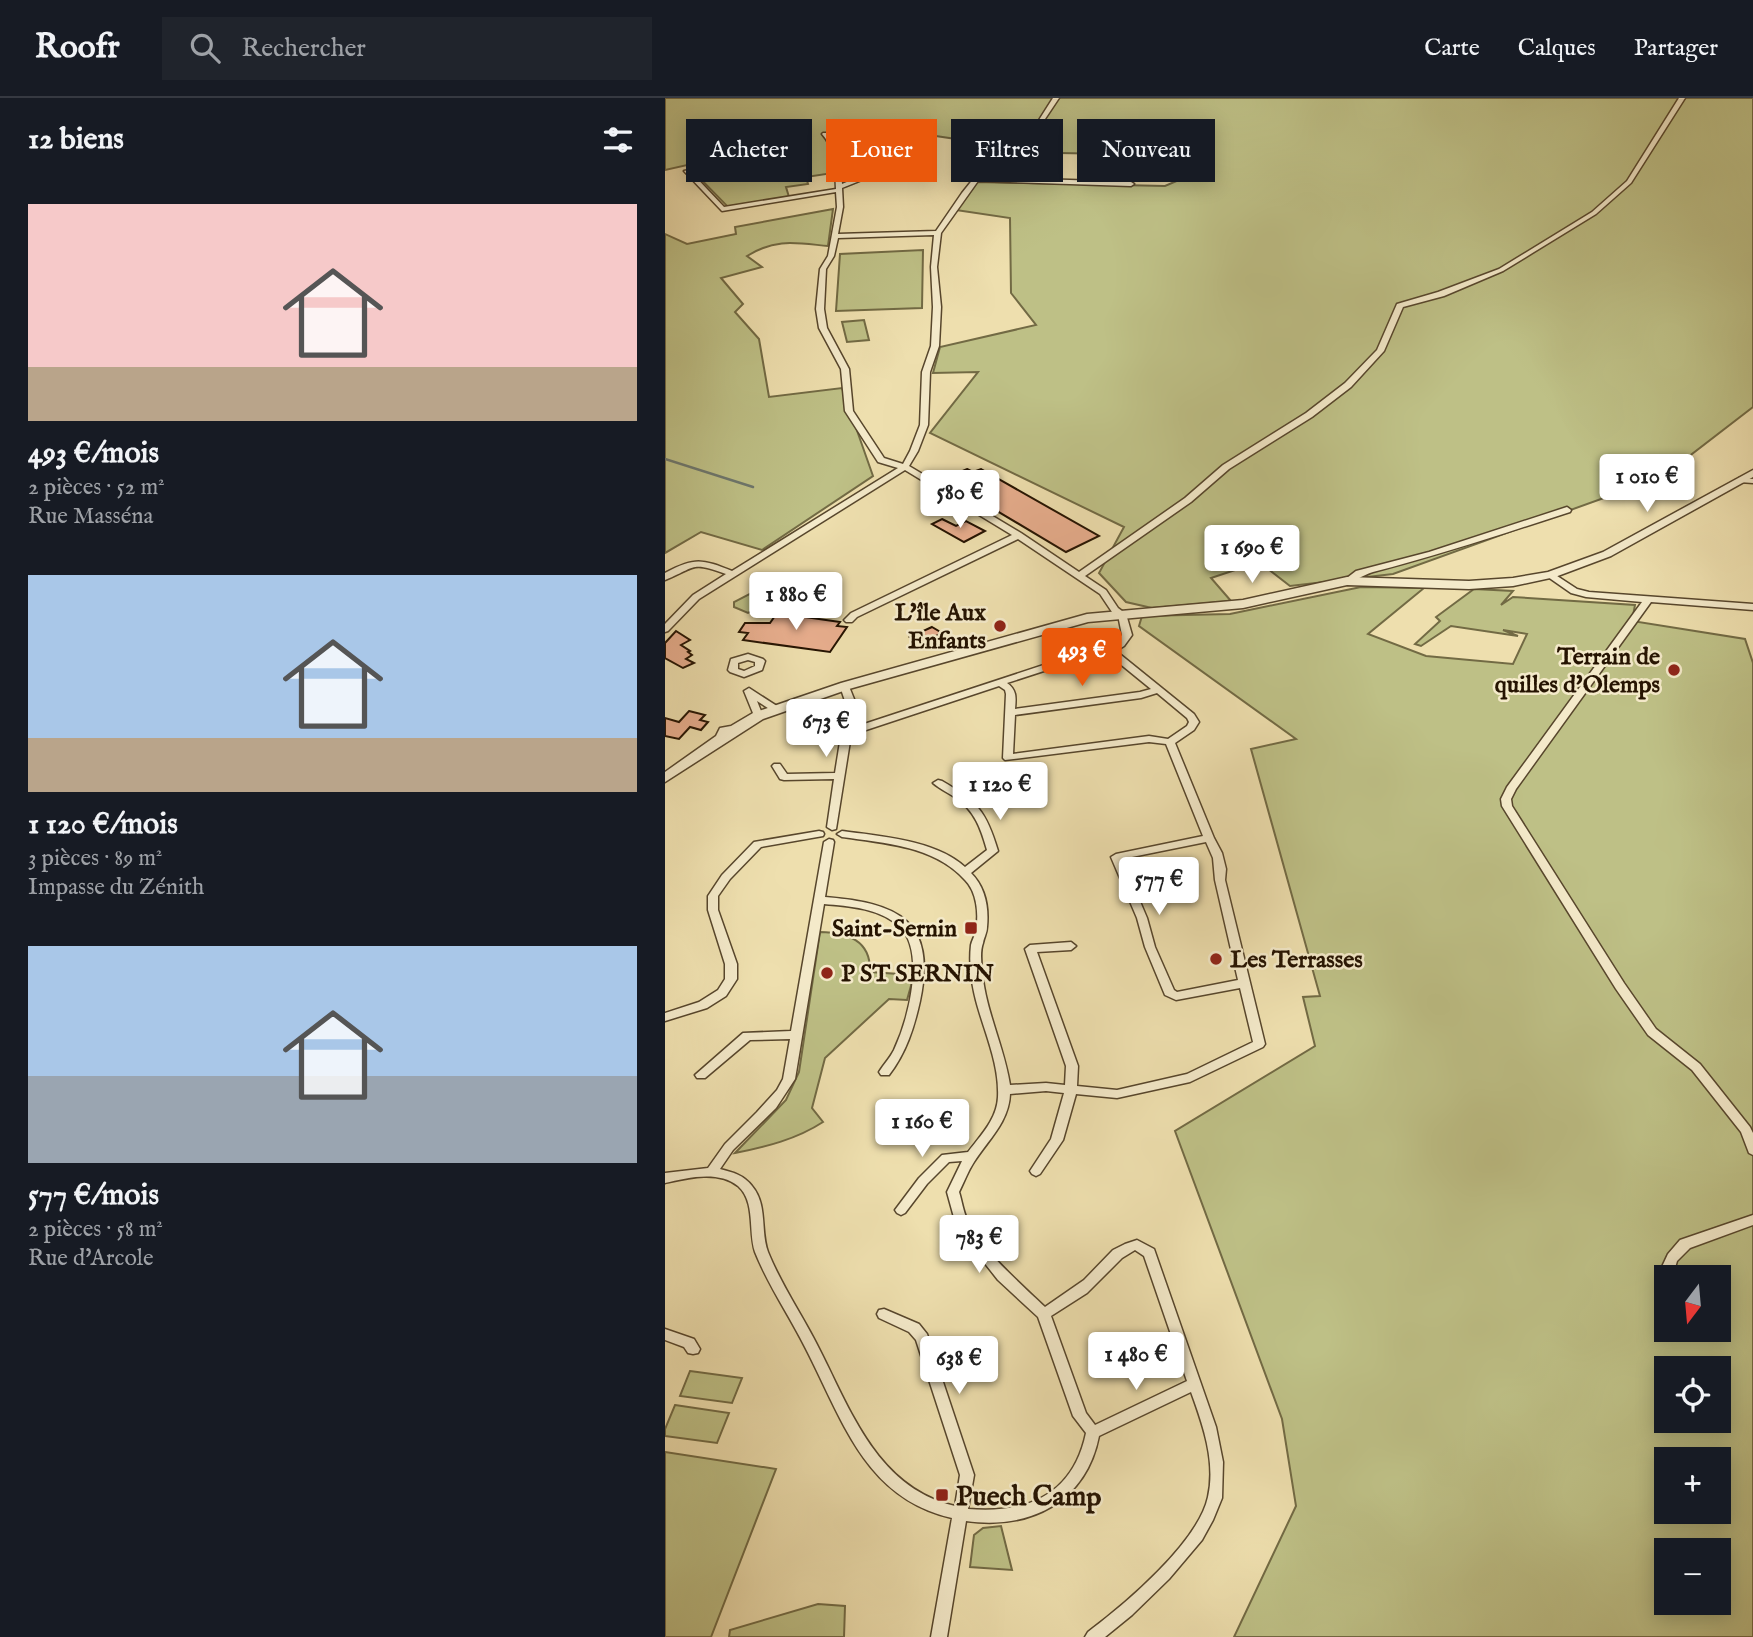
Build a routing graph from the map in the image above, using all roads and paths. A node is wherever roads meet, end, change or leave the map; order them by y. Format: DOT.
graph roads {
  1 [pos="1056,98"];
  2 [pos="1682,98"];
  3 [pos="1042,119"];
  4 [pos="825,134"];
  5 [pos="697,182"];
  6 [pos="852,182"];
  7 [pos="974,182"];
  8 [pos="1063,182"];
  9 [pos="1131,184"];
  10 [pos="840,188"];
  11 [pos="938,233"];
  12 [pos="835,236"];
  13 [pos="905,467"];
  14 [pos="1749,478"];
  15 [pos="1567,510"];
  16 [pos="1018,534"];
  17 [pos="731,573"];
  18 [pos="1081,575"];
  19 [pos="1551,575"];
  20 [pos="665,577"];
  21 [pos="1347,581"];
  22 [pos="1648,600"];
  23 [pos="1753,607"];
  24 [pos="1122,614"];
  25 [pos="849,620"];
  26 [pos="665,629"];
  27 [pos="1110,651"];
  28 [pos="744,674"];
  29 [pos="999,682"];
  30 [pos="845,686"];
  31 [pos="1158,690"];
  32 [pos="749,691"];
  33 [pos="777,710"];
  34 [pos="1010,713"];
  35 [pos="758,716"];
  36 [pos="847,733"];
  37 [pos="1170,742"];
  38 [pos="777,766"];
  39 [pos="839,776"];
  40 [pos="665,778"];
  41 [pos="938,783"];
  42 [pos="832,827"];
  43 [pos="819,834"];
  44 [pos="842,834"];
  45 [pos="1209,838"];
  46 [pos="829,842"];
  47 [pos="966,871"];
  48 [pos="819,900"];
  49 [pos="1071,946"];
  50 [pos="1245,983"];
  51 [pos="665,1017"];
  52 [pos="796,1035"];
  53 [pos="885,1072"];
  54 [pos="701,1075"];
  55 [pos="1071,1089"];
  56 [pos="1004,1090"];
  57 [pos="1753,1150"];
  58 [pos="971,1156"];
  59 [pos="1037,1171"];
  60 [pos="712,1172"];
  61 [pos="665,1178"];
  62 [pos="901,1210"];
  63 [pos="1753,1220"];
  64 [pos="1669,1265"];
  65 [pos="884,1314"];
  66 [pos="1044,1314"];
  67 [pos="665,1335"];
  68 [pos="693,1349"];
  69 [pos="1195,1384"];
  70 [pos="1093,1432"];
  71 [pos="961,1514"];
  72 [pos="939,1637"];
  73 [pos="1093,1637"];
  1 -- 3 [label="street"];
  2 -- 18 [label="street"];
  4 -- 10 [label="street"];
  5 -- 10 [label="street"];
  6 -- 10 [label="street"];
  7 -- 11 [label="street"];
  8 -- 9 [label="street"];
  10 -- 12 [label="street"];
  11 -- 12 [label="street"];
  11 -- 13 [label="street"];
  12 -- 13 [label="street"];
  13 -- 16 [label="street"];
  13 -- 17 [label="street"];
  14 -- 19 [label="street"];
  15 -- 21 [label="street"];
  16 -- 18 [label="street"];
  16 -- 25 [label="street"];
  17 -- 20 [label="street"];
  17 -- 26 [label="street"];
  18 -- 24 [label="street"];
  19 -- 21 [label="street"];
  19 -- 22 [label="street"];
  21 -- 24 [label="street"];
  22 -- 23 [label="street"];
  22 -- 57 [label="street"];
  24 -- 27 [label="street"];
  24 -- 30 [label="street"];
  27 -- 29 [label="street"];
  27 -- 31 [label="street"];
  28 -- 32 [label="street"];
  29 -- 34 [label="street"];
  29 -- 36 [label="street"];
  30 -- 33 [label="street"];
  30 -- 36 [label="street"];
  31 -- 34 [label="street"];
  31 -- 37 [label="street"];
  32 -- 33 [label="street"];
  32 -- 35 [label="street"];
  33 -- 35 [label="street"];
  34 -- 37 [label="street"];
  35 -- 40 [label="street"];
  36 -- 39 [label="street"];
  37 -- 45 [label="street"];
  38 -- 39 [label="street"];
  39 -- 42 [label="street"];
  41 -- 47 [label="street"];
  42 -- 43 [label="street"];
  42 -- 44 [label="street"];
  43 -- 46 [label="street"];
  43 -- 51 [label="street"];
  44 -- 46 [label="street"];
  44 -- 47 [label="street"];
  45 -- 50 [label="street"];
  45 -- 50 [label="street"];
  46 -- 48 [label="street"];
  47 -- 56 [label="street"];
  48 -- 52 [label="street"];
  48 -- 53 [label="street"];
  49 -- 55 [label="street"];
  50 -- 55 [label="street"];
  52 -- 54 [label="street"];
  52 -- 60 [label="street"];
  55 -- 56 [label="street"];
  55 -- 59 [label="street"];
  56 -- 58 [label="street"];
  58 -- 62 [label="street"];
  58 -- 66 [label="street"];
  60 -- 61 [label="street"];
  60 -- 71 [label="street"];
  63 -- 64 [label="street"];
  65 -- 71 [label="street"];
  66 -- 69 [label="street"];
  66 -- 70 [label="street"];
  67 -- 68 [label="street"];
  69 -- 70 [label="street"];
  69 -- 73 [label="street"];
  70 -- 71 [label="street"];
  71 -- 72 [label="street"];
}
